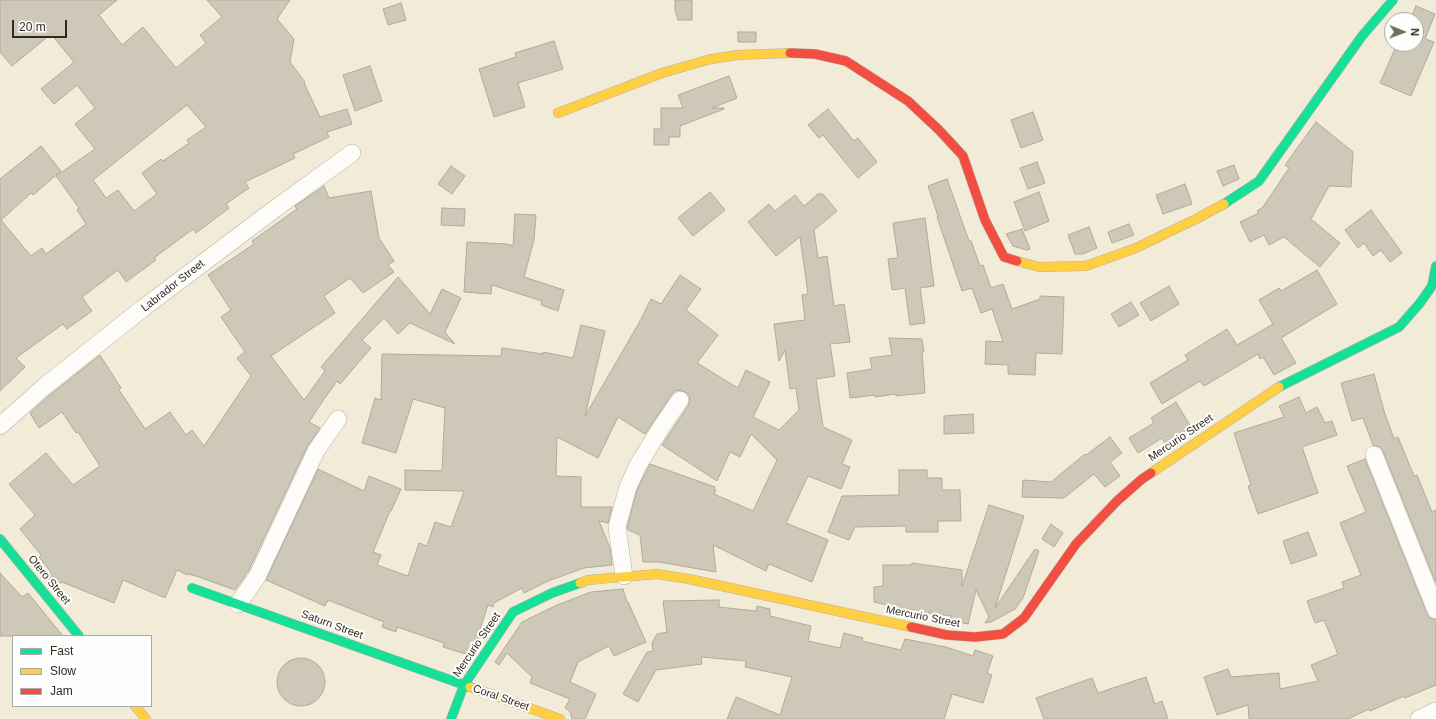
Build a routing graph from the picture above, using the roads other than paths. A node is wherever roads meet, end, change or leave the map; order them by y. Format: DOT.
graph roads {
  1 [pos="1393,0"];
  2 [pos="558,113"];
  3 [pos="352,153"];
  4 [pos="1436,266"];
  5 [pos="680,400"];
  6 [pos="338,419"];
  7 [pos="0,426"];
  8 [pos="1374,455"];
  9 [pos="0,539"];
  10 [pos="624,576"];
  11 [pos="192,588"];
  12 [pos="238,604"];
  13 [pos="1436,610"];
  14 [pos="78,635"];
  15 [pos="464,685"];
  16 [pos="136,707"];
  17 [pos="1436,711"];
  18 [pos="146,719"];
  19 [pos="451,719"];
  20 [pos="560,719"];
  21 [pos="1419,719"];
  1 -- 2 [label="street"];
  3 -- 7 [label="street, Labrador Street"];
  4 -- 10 [label="street, Mercurio Street"];
  5 -- 10 [label="street"];
  6 -- 12 [label="street"];
  8 -- 13 [label="street"];
  9 -- 14 [label="street, Otero Street"];
  10 -- 15 [label="street, Mercurio Street"];
  11 -- 12 [label="street, Saturn Street"];
  12 -- 15 [label="street, Saturn Street"];
  15 -- 19 [label="street, Mercurio Street"];
  15 -- 20 [label="street, Coral Street"];
  16 -- 18 [label="street"];
  17 -- 21 [label="street"];
}
